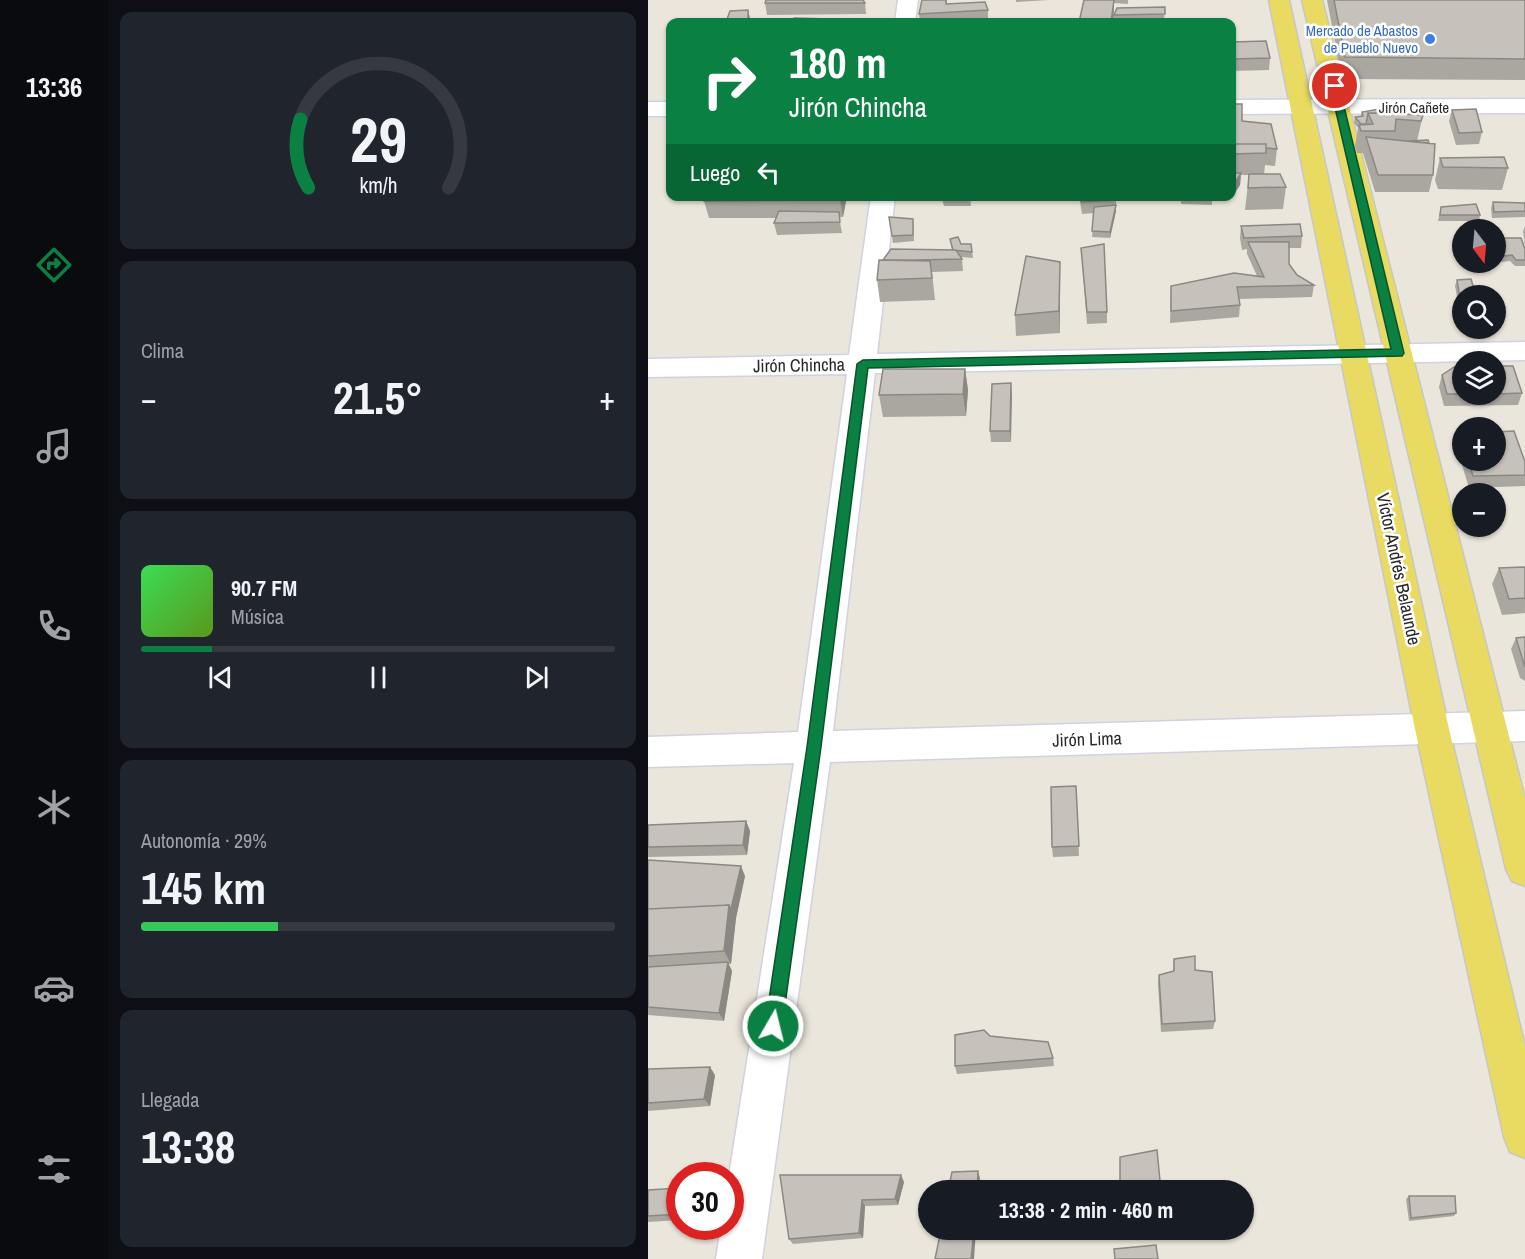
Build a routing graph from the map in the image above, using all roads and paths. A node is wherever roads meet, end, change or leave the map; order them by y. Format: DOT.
graph roads {
  1 [pos="908,0"];
  2 [pos="1279,0"];
  3 [pos="1312,0"];
  4 [pos="906,18"];
  5 [pos="1525,106"];
  6 [pos="1236,107"];
  7 [pos="1302,107"];
  8 [pos="1340,107"];
  9 [pos="648,109"];
  10 [pos="666,109"];
  11 [pos="882,201"];
  12 [pos="1525,351"];
  13 [pos="1398,353"];
  14 [pos="1354,354"];
  15 [pos="863,364"];
  16 [pos="648,368"];
  17 [pos="1525,726"];
  18 [pos="1487,727"];
  19 [pos="1432,729"];
  20 [pos="814,747"];
  21 [pos="648,752"];
  22 [pos="1525,869"];
  23 [pos="1525,1137"];
  24 [pos="739,1259"];
  1 -- 4 [label="street"];
  2 -- 7 [label="main road, Víctor Andrés Belaunde"];
  3 -- 8 [label="main road"];
  5 -- 8 [label="street, Jirón Cañete"];
  6 -- 7 [label="street, Jirón Cañete"];
  7 -- 8 [label="street, Jirón Cañete"];
  7 -- 14 [label="main road, Víctor Andrés Belaunde"];
  8 -- 13 [label="main road"];
  9 -- 10 [label="street"];
  11 -- 15 [label="street"];
  12 -- 13 [label="street, Jirón Chincha"];
  13 -- 14 [label="street, Jirón Chincha"];
  13 -- 18 [label="main road"];
  14 -- 15 [label="street, Jirón Chincha"];
  14 -- 19 [label="main road, Víctor Andrés Belaunde"];
  15 -- 16 [label="street, Jirón Chincha"];
  15 -- 20 [label="street"];
  17 -- 18 [label="street, Jirón Lima"];
  18 -- 19 [label="street, Jirón Lima"];
  18 -- 22 [label="main road"];
  19 -- 20 [label="street, Jirón Lima"];
  19 -- 23 [label="main road, Víctor Andrés Belaunde"];
  20 -- 21 [label="street, Jirón Lima"];
  20 -- 24 [label="street"];
}
